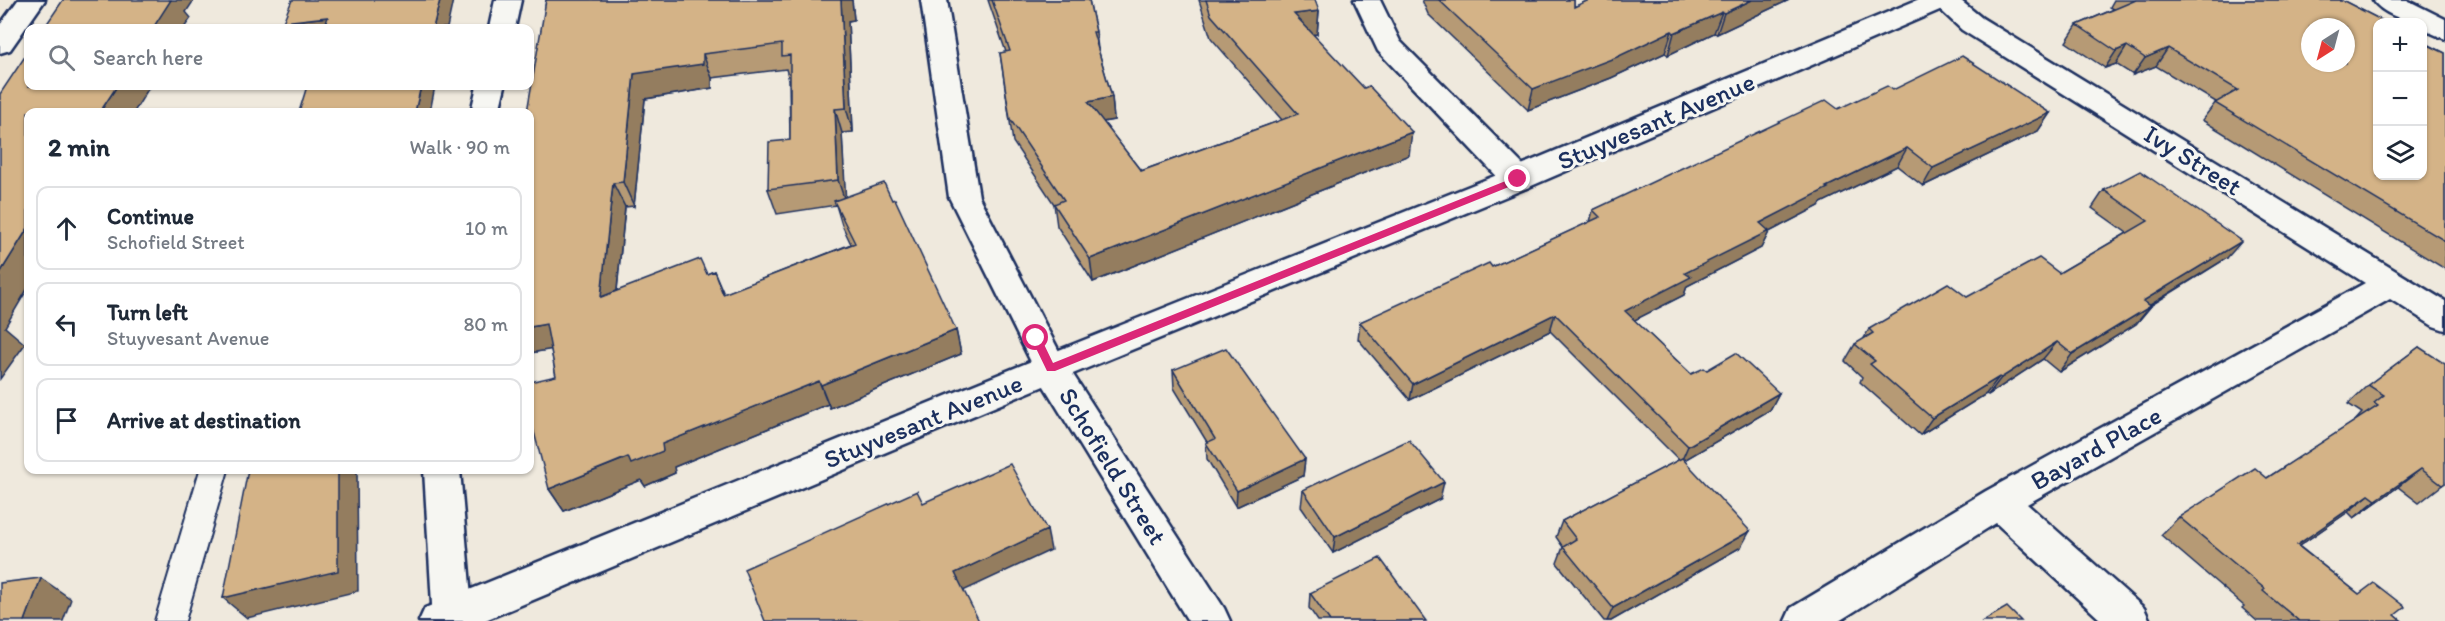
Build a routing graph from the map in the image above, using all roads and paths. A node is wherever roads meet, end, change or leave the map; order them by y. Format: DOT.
graph roads {
  1 [pos="32,0"];
  2 [pos="508,0"];
  3 [pos="934,0"];
  4 [pos="1367,0"];
  5 [pos="1941,0"];
  6 [pos="2386,0"];
  7 [pos="503,24"];
  8 [pos="2445,30"];
  9 [pos="0,44"];
  10 [pos="489,90"];
  11 [pos="486,108"];
  12 [pos="1518,179"];
  13 [pos="2392,283"];
  14 [pos="2445,317"];
  15 [pos="1051,368"];
  16 [pos="213,474"];
  17 [pos="442,474"];
  18 [pos="1999,502"];
  19 [pos="448,619"];
  20 [pos="170,621"];
  21 [pos="1210,621"];
  22 [pos="1805,621"];
  23 [pos="2130,621"];
  1 -- 9 [label="street"];
  2 -- 7 [label="street"];
  3 -- 15 [label="street, Schofield Street"];
  4 -- 12 [label="street"];
  5 -- 12 [label="street, Stuyvesant Avenue"];
  5 -- 13 [label="street, Ivy Street"];
  6 -- 8 [label="street"];
  10 -- 11 [label="street"];
  12 -- 15 [label="street, Stuyvesant Avenue"];
  13 -- 14 [label="street, Ivy Street"];
  13 -- 18 [label="street, Bayard Place"];
  15 -- 19 [label="street, Stuyvesant Avenue"];
  15 -- 21 [label="street, Schofield Street"];
  16 -- 20 [label="lane"];
  17 -- 19 [label="street"];
  18 -- 22 [label="street, Bayard Place"];
  18 -- 23 [label="street"];
}
